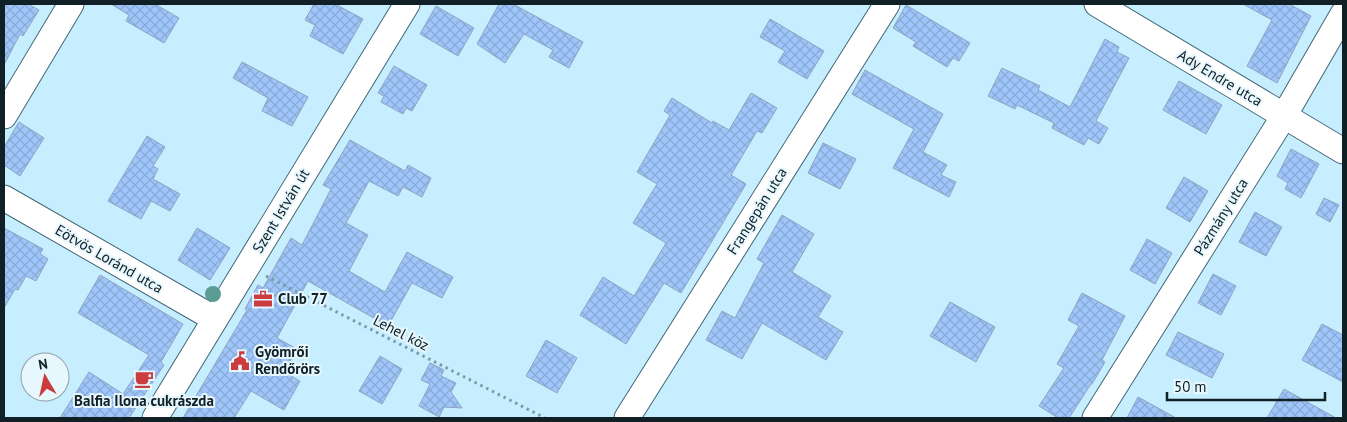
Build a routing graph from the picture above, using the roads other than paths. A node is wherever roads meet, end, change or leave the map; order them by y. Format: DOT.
graph roads {
  1 [pos="71,4"];
  2 [pos="407,4"];
  3 [pos="887,4"];
  4 [pos="1097,4"];
  5 [pos="1343,14"];
  6 [pos="4,116"];
  7 [pos="1284,116"];
  8 [pos="1343,151"];
  9 [pos="4,198"];
  10 [pos="215,319"];
  11 [pos="155,418"];
  12 [pos="627,418"];
  13 [pos="1095,418"];
  1 -- 6 [label="street"];
  2 -- 10 [label="street, Szent István út"];
  3 -- 12 [label="street, Frangepán utca"];
  4 -- 7 [label="street, Ady Endre utca"];
  5 -- 7 [label="street, Pázmány utca"];
  7 -- 8 [label="street, Ady Endre utca"];
  7 -- 13 [label="street, Pázmány utca"];
  9 -- 10 [label="street, Eötvös Loránd utca"];
  10 -- 11 [label="street, Szent István út"];
}
